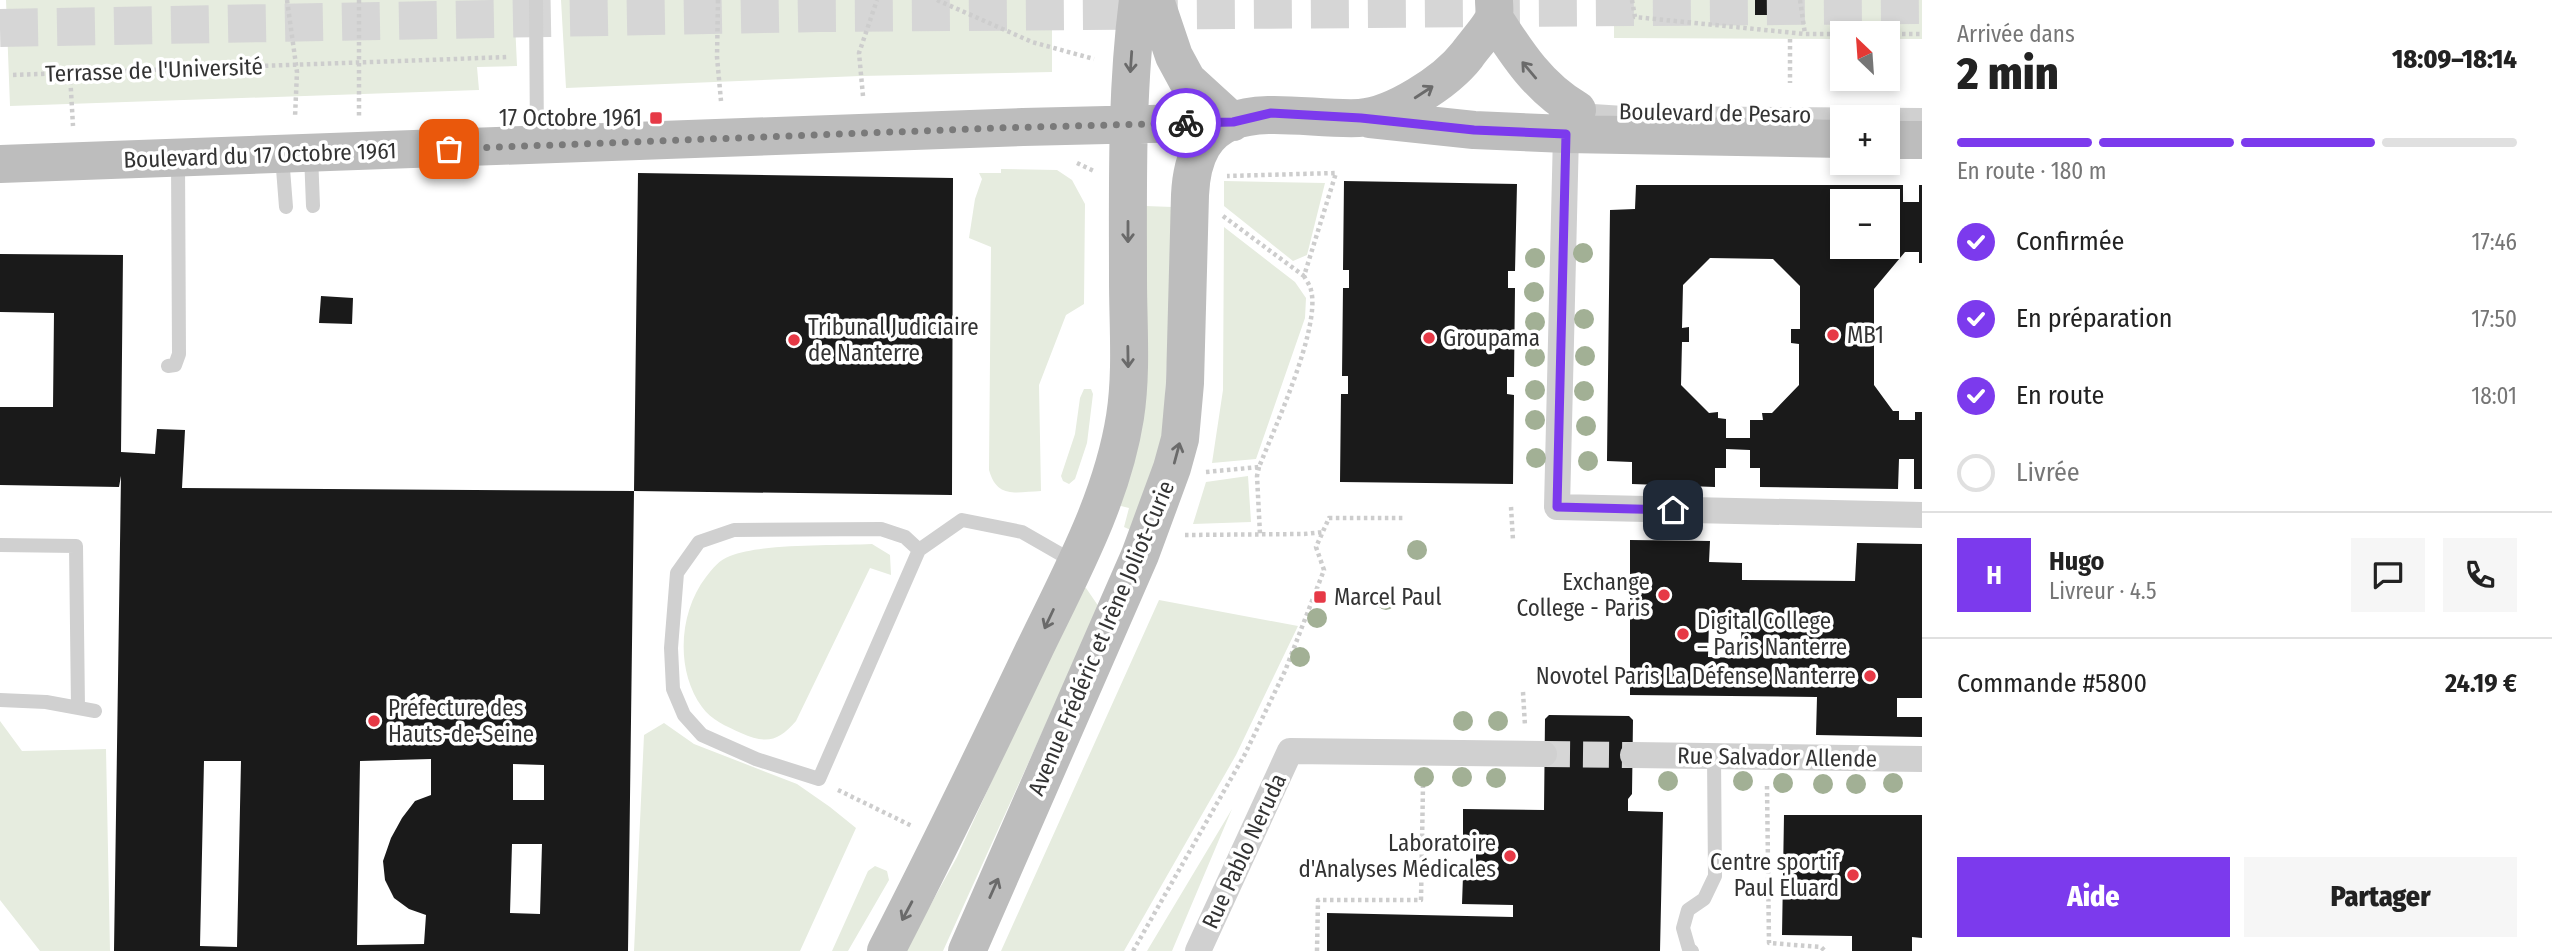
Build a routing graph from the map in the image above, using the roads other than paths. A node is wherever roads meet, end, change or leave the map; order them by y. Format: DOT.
graph roads {
  1 [pos="536,0"];
  2 [pos="1138,0"];
  3 [pos="1155,0"];
  4 [pos="1494,9"];
  5 [pos="1922,116"];
  6 [pos="1361,118"];
  7 [pos="1233,122"];
  8 [pos="1572,122"];
  9 [pos="1127,125"];
  10 [pos="1830,138"];
  11 [pos="1900,140"];
  12 [pos="1922,140"];
  13 [pos="296,143"];
  14 [pos="537,145"];
  15 [pos="177,158"];
  16 [pos="0,164"];
  17 [pos="313,206"];
  18 [pos="286,207"];
  19 [pos="168,366"];
  20 [pos="1922,515"];
  21 [pos="0,545"];
  22 [pos="919,550"];
  23 [pos="1076,564"];
  24 [pos="1122,597"];
  25 [pos="0,700"];
  26 [pos="78,708"];
  27 [pos="95,711"];
  28 [pos="1544,754"];
  29 [pos="1633,755"];
  30 [pos="1714,756"];
  31 [pos="1922,758"];
  32 [pos="886,951"];
  33 [pos="967,951"];
  34 [pos="1198,951"];
  35 [pos="1692,951"];
  1 -- 14 [label="lane"];
  2 -- 9 [label="main road, one-way"];
  3 -- 7 [label="main road"];
  6 -- 4 [label="main road, one-way"];
  8 -- 4 [label="main road, one-way"];
  5 -- 8 [label="lane, Boulevard de Pesaro"];
  6 -- 7 [label="main road, Boulevard de Pesaro"];
  6 -- 8 [label="main road, Boulevard de Pesaro"];
  7 -- 9 [label="main road, Boulevard du 17 Octobre 1961"];
  24 -- 7 [label="main road, Avenue Frédéric et Irène Joliot-Curie, one-way"];
  8 -- 10 [label="main road, Boulevard de Pesaro"];
  8 -- 20 [label="street"];
  9 -- 14 [label="main road, Boulevard du 17 Octobre 1961"];
  9 -- 23 [label="main road, one-way"];
  11 -- 12 [label="main road"];
  13 -- 14 [label="main road, Boulevard du 17 Octobre 1961"];
  13 -- 15 [label="main road, Boulevard du 17 Octobre 1961"];
  13 -- 17 [label="lane"];
  13 -- 18 [label="lane"];
  15 -- 16 [label="main road, Boulevard du 17 Octobre 1961"];
  15 -- 19 [label="lane"];
  21 -- 26 [label="lane"];
  22 -- 22 [label="lane"];
  22 -- 23 [label="lane"];
  23 -- 24 [label="main road"];
  23 -- 32 [label="main road, one-way"];
  33 -- 24 [label="main road, Avenue Frédéric et Irène Joliot-Curie, one-way"];
  25 -- 26 [label="lane"];
  26 -- 27 [label="lane"];
  28 -- 34 [label="street, Rue Pablo Neruda"];
  29 -- 30 [label="street, Rue Salvador Allende"];
  30 -- 31 [label="street, Rue Salvador Allende"];
  30 -- 35 [label="lane"];
}
